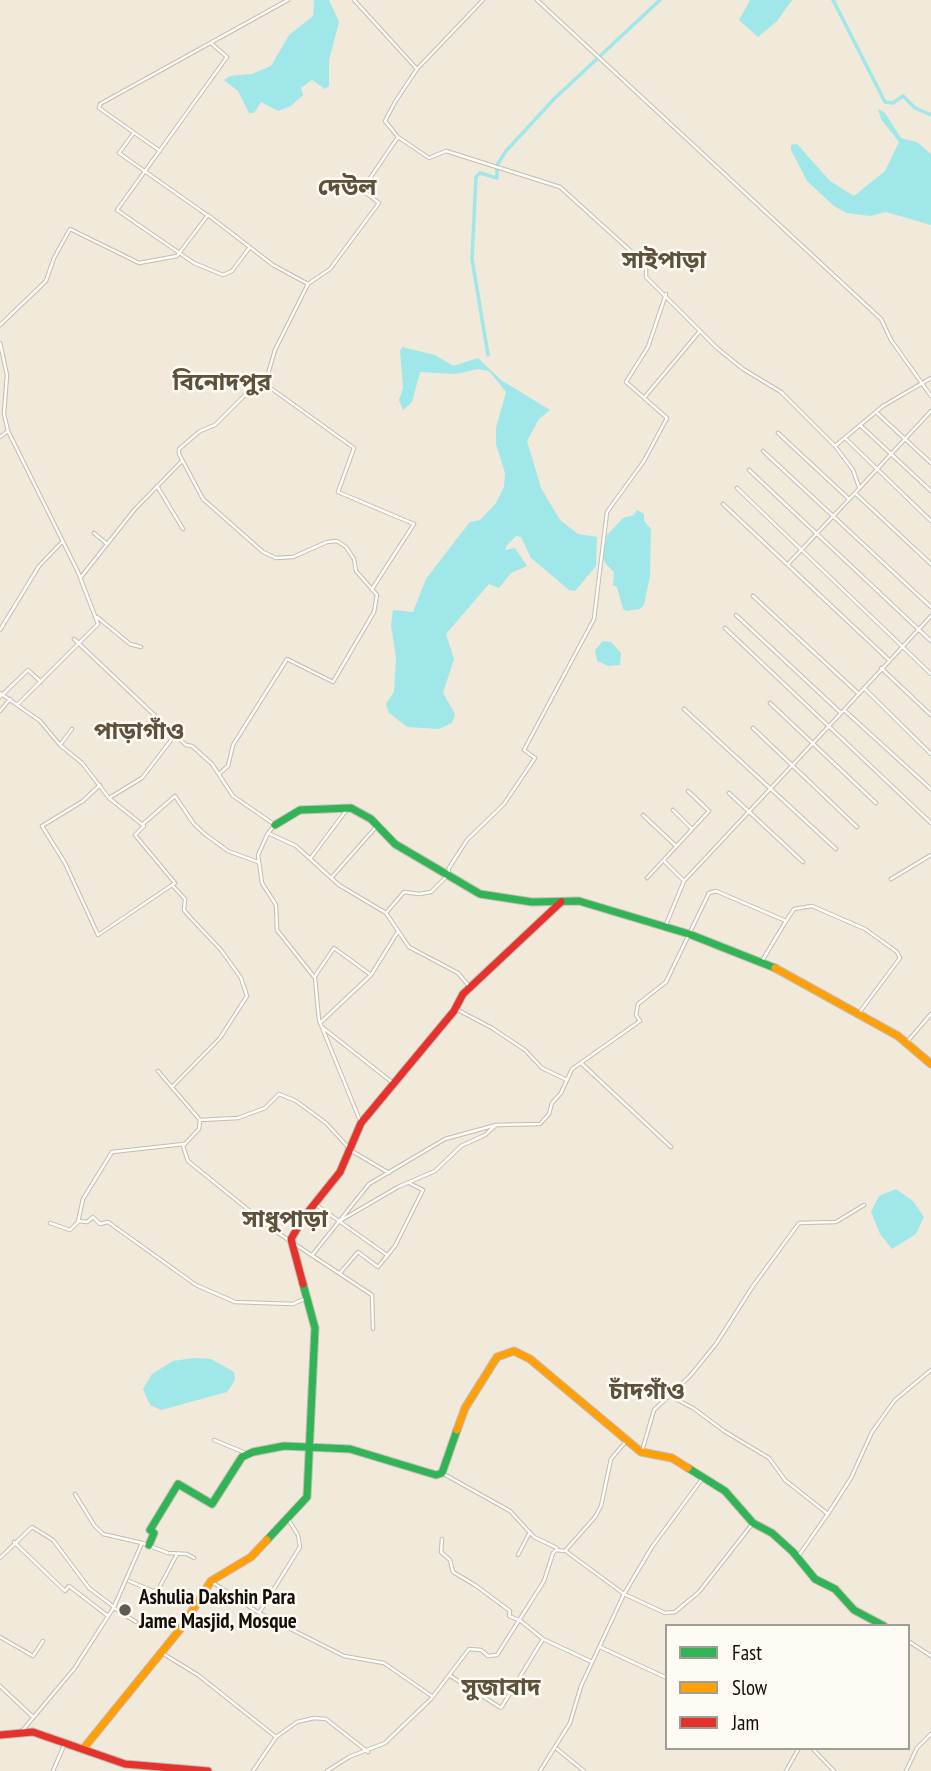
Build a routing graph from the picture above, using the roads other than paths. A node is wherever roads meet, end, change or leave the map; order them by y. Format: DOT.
graph roads {
  1 [pos="288,0"];
  2 [pos="354,0"];
  3 [pos="483,0"];
  4 [pos="537,0"];
  5 [pos="212,44"];
  6 [pos="416,69"];
  7 [pos="134,133"];
  8 [pos="398,137"];
  9 [pos="160,151"];
  10 [pos="145,171"];
  11 [pos="207,215"];
  12 [pos="250,247"];
  13 [pos="179,253"];
  14 [pos="308,284"];
  15 [pos="666,294"];
  16 [pos="0,325"];
  17 [pos="700,331"];
  18 [pos="0,343"];
  19 [pos="931,378"];
  20 [pos="922,382"];
  21 [pos="265,384"];
  22 [pos="931,396"];
  23 [pos="644,398"];
  24 [pos="931,411"];
  25 [pos="876,413"];
  26 [pos="860,425"];
  27 [pos="8,431"];
  28 [pos="778,433"];
  29 [pos="0,437"];
  30 [pos="845,438"];
  31 [pos="905,439"];
  32 [pos="835,446"];
  33 [pos="763,451"];
  34 [pos="891,454"];
  35 [pos="182,461"];
  36 [pos="931,463"];
  37 [pos="877,469"];
  38 [pos="749,470"];
  39 [pos="157,486"];
  40 [pos="859,487"];
  41 [pos="737,488"];
  42 [pos="931,491"];
  43 [pos="855,493"];
  44 [pos="849,499"];
  45 [pos="723,504"];
  46 [pos="834,515"];
  47 [pos="931,521"];
  48 [pos="183,529"];
  49 [pos="94,533"];
  50 [pos="817,534"];
  51 [pos="62,541"];
  52 [pos="107,544"];
  53 [pos="802,550"];
  54 [pos="931,564"];
  55 [pos="788,565"];
  56 [pos="80,578"];
  57 [pos="372,589"];
  58 [pos="753,596"];
  59 [pos="931,607"];
  60 [pos="736,615"];
  61 [pos="97,617"];
  62 [pos="931,617"];
  63 [pos="725,628"];
  64 [pos="919,629"];
  65 [pos="0,630"];
  66 [pos="74,639"];
  67 [pos="931,641"];
  68 [pos="79,643"];
  69 [pos="141,647"];
  70 [pos="902,647"];
  71 [pos="889,660"];
  72 [pos="881,668"];
  73 [pos="931,674"];
  74 [pos="41,682"];
  75 [pos="864,688"];
  76 [pos="859,694"];
  77 [pos="1,695"];
  78 [pos="10,699"];
  79 [pos="770,703"];
  80 [pos="17,705"];
  81 [pos="684,709"];
  82 [pos="0,711"];
  83 [pos="843,712"];
  84 [pos="931,715"];
  85 [pos="828,727"];
  86 [pos="753,728"];
  87 [pos="72,729"];
  88 [pos="175,735"];
  89 [pos="812,744"];
  90 [pos="60,745"];
  91 [pos="931,754"];
  92 [pos="792,765"];
  93 [pos="219,774"];
  94 [pos="100,785"];
  95 [pos="771,788"];
  96 [pos="931,789"];
  97 [pos="688,792"];
  98 [pos="729,793"];
  99 [pos="109,798"];
  100 [pos="876,803"];
  101 [pos="348,808"];
  102 [pos="673,810"];
  103 [pos="750,813"];
  104 [pos="643,815"];
  105 [pos="931,823"];
  106 [pos="143,824"];
  107 [pos="275,825"];
  108 [pos="376,827"];
  109 [pos="857,827"];
  110 [pos="692,829"];
  111 [pos="268,833"];
  112 [pos="676,846"];
  113 [pos="836,849"];
  114 [pos="931,855"];
  115 [pos="310,859"];
  116 [pos="663,860"];
  117 [pos="258,862"];
  118 [pos="803,862"];
  119 [pos="448,872"];
  120 [pos="332,877"];
  121 [pos="647,878"];
  122 [pos="891,879"];
  123 [pos="684,881"];
  124 [pos="172,885"];
  125 [pos="561,902"];
  126 [pos="386,913"];
  127 [pos="786,921"];
  128 [pos="665,927"];
  129 [pos="397,933"];
  130 [pos="689,934"];
  131 [pos="762,961"];
  132 [pos="371,975"];
  133 [pos="314,977"];
  134 [pos="469,986"];
  135 [pos="455,1009"];
  136 [pos="858,1014"];
  137 [pos="931,1014"];
  138 [pos="320,1025"];
  139 [pos="906,1042"];
  140 [pos="580,1063"];
  141 [pos="931,1064"];
  142 [pos="158,1071"];
  143 [pos="567,1080"];
  144 [pos="393,1083"];
  145 [pos="172,1087"];
  146 [pos="200,1120"];
  147 [pos="360,1122"];
  148 [pos="496,1125"];
  149 [pos="184,1144"];
  150 [pos="671,1147"];
  151 [pos="349,1149"];
  152 [pos="389,1173"];
  153 [pos="409,1183"];
  154 [pos="315,1204"];
  155 [pos="864,1205"];
  156 [pos="78,1221"];
  157 [pos="338,1222"];
  158 [pos="50,1223"];
  159 [pos="291,1239"];
  160 [pos="313,1255"];
  161 [pos="387,1255"];
  162 [pos="340,1274"];
  163 [pos="306,1298"];
  164 [pos="373,1329"];
  165 [pos="931,1370"];
  166 [pos="668,1395"];
  167 [pos="628,1439"];
  168 [pos="214,1440"];
  169 [pos="310,1449"];
  170 [pos="641,1452"];
  171 [pos="248,1454"];
  172 [pos="442,1473"];
  173 [pos="702,1479"];
  174 [pos="75,1494"];
  175 [pos="828,1514"];
  176 [pos="287,1519"];
  177 [pos="753,1523"];
  178 [pos="530,1532"];
  179 [pos="442,1539"];
  180 [pos="14,1542"];
  181 [pos="146,1544"];
  182 [pos="565,1551"];
  183 [pos="177,1554"];
  184 [pos="518,1555"];
  185 [pos="0,1558"];
  186 [pos="194,1558"];
  187 [pos="797,1558"];
  188 [pos="128,1581"];
  189 [pos="211,1581"];
  190 [pos="624,1594"];
  191 [pos="114,1608"];
  192 [pos="260,1614"];
  193 [pos="108,1616"];
  194 [pos="518,1621"];
  195 [pos="136,1622"];
  196 [pos="875,1623"];
  197 [pos="0,1637"];
  198 [pos="543,1639"];
  199 [pos="43,1641"];
  200 [pos="910,1642"];
  201 [pos="600,1646"];
  202 [pos="162,1653"];
  203 [pos="931,1656"];
  204 [pos="592,1662"];
  205 [pos="449,1675"];
  206 [pos="665,1677"];
  207 [pos="0,1686"];
  208 [pos="4,1690"];
  209 [pos="0,1696"];
  210 [pos="433,1697"];
  211 [pos="33,1717"];
  212 [pos="22,1731"];
  213 [pos="931,1734"];
  214 [pos="0,1735"];
  215 [pos="276,1737"];
  216 [pos="65,1743"];
  217 [pos="555,1748"];
  218 [pos="82,1749"];
  219 [pos="799,1750"];
  220 [pos="814,1750"];
  221 [pos="368,1752"];
  222 [pos="53,1771"];
  223 [pos="208,1771"];
  224 [pos="253,1771"];
  225 [pos="327,1771"];
  226 [pos="540,1771"];
  227 [pos="584,1771"];
  228 [pos="786,1771"];
  229 [pos="834,1771"];
  230 [pos="906,1771"];
  1 -- 5 [label="street"];
  2 -- 6 [label="street"];
  3 -- 6 [label="street"];
  4 -- 20 [label="street"];
  5 -- 7 [label="street"];
  5 -- 9 [label="street"];
  6 -- 8 [label="street"];
  7 -- 9 [label="street"];
  7 -- 10 [label="street"];
  8 -- 14 [label="street"];
  8 -- 15 [label="street"];
  9 -- 10 [label="street"];
  10 -- 11 [label="street"];
  10 -- 13 [label="street"];
  11 -- 12 [label="street"];
  11 -- 13 [label="street"];
  12 -- 13 [label="street"];
  12 -- 14 [label="street"];
  13 -- 16 [label="street"];
  14 -- 21 [label="street"];
  15 -- 17 [label="street"];
  15 -- 23 [label="street"];
  17 -- 23 [label="street"];
  17 -- 32 [label="street"];
  18 -- 27 [label="street"];
  19 -- 20 [label="street"];
  20 -- 22 [label="street"];
  20 -- 25 [label="street"];
  21 -- 35 [label="street"];
  21 -- 57 [label="street"];
  23 -- 119 [label="street"];
  24 -- 31 [label="street"];
  25 -- 26 [label="street"];
  25 -- 31 [label="street"];
  26 -- 30 [label="street"];
  26 -- 34 [label="street"];
  27 -- 29 [label="street"];
  27 -- 51 [label="street"];
  28 -- 44 [label="street"];
  30 -- 32 [label="street"];
  30 -- 37 [label="street"];
  31 -- 34 [label="street"];
  31 -- 36 [label="street"];
  32 -- 40 [label="street"];
  33 -- 46 [label="street"];
  34 -- 37 [label="street"];
  34 -- 42 [label="street"];
  35 -- 39 [label="street"];
  35 -- 57 [label="street"];
  37 -- 40 [label="street"];
  37 -- 47 [label="street"];
  38 -- 50 [label="street"];
  39 -- 48 [label="street"];
  39 -- 52 [label="street"];
  40 -- 43 [label="street"];
  41 -- 53 [label="street"];
  43 -- 44 [label="street"];
  43 -- 54 [label="street"];
  44 -- 46 [label="street"];
  45 -- 55 [label="street"];
  46 -- 50 [label="street"];
  46 -- 59 [label="street"];
  49 -- 52 [label="street"];
  50 -- 53 [label="street"];
  50 -- 64 [label="street"];
  51 -- 56 [label="street"];
  51 -- 65 [label="street"];
  52 -- 56 [label="street"];
  53 -- 55 [label="street"];
  53 -- 70 [label="street"];
  55 -- 71 [label="street"];
  56 -- 61 [label="street"];
  57 -- 93 [label="street"];
  58 -- 76 [label="street"];
  60 -- 83 [label="street"];
  61 -- 68 [label="street"];
  61 -- 69 [label="street"];
  62 -- 64 [label="street"];
  63 -- 85 [label="street"];
  64 -- 67 [label="street"];
  64 -- 70 [label="street"];
  66 -- 68 [label="street"];
  68 -- 74 [label="street"];
  68 -- 88 [label="street"];
  70 -- 71 [label="street"];
  70 -- 73 [label="street"];
  71 -- 72 [label="street"];
  72 -- 75 [label="street"];
  72 -- 84 [label="street"];
  74 -- 77 [label="street"];
  74 -- 80 [label="street"];
  75 -- 76 [label="street"];
  75 -- 91 [label="street"];
  76 -- 83 [label="street"];
  77 -- 78 [label="street"];
  78 -- 80 [label="street"];
  78 -- 82 [label="street"];
  79 -- 89 [label="street"];
  80 -- 90 [label="street"];
  81 -- 95 [label="street"];
  83 -- 85 [label="street"];
  83 -- 96 [label="street"];
  85 -- 89 [label="street"];
  85 -- 105 [label="street"];
  86 -- 92 [label="street"];
  87 -- 90 [label="street"];
  88 -- 93 [label="street"];
  88 -- 99 [label="street"];
  89 -- 92 [label="street"];
  89 -- 100 [label="street"];
  90 -- 94 [label="street"];
  92 -- 95 [label="street"];
  92 -- 109 [label="street"];
  93 -- 107 [label="street"];
  94 -- 99 [label="street"];
  94 -- 124 [label="street"];
  95 -- 103 [label="street"];
  95 -- 113 [label="street"];
  97 -- 110 [label="street"];
  98 -- 103 [label="street"];
  99 -- 106 [label="street"];
  101 -- 107 [label="main road"];
  101 -- 108 [label="main road"];
  101 -- 115 [label="street"];
  102 -- 110 [label="street"];
  103 -- 118 [label="street"];
  103 -- 123 [label="street"];
  104 -- 112 [label="street"];
  106 -- 117 [label="street"];
  106 -- 124 [label="street"];
  107 -- 111 [label="street"];
  108 -- 119 [label="main road"];
  108 -- 120 [label="street"];
  110 -- 112 [label="street"];
  111 -- 115 [label="street"];
  111 -- 117 [label="street"];
  112 -- 116 [label="street"];
  114 -- 122 [label="street"];
  115 -- 120 [label="street"];
  116 -- 121 [label="street"];
  116 -- 123 [label="street"];
  117 -- 133 [label="street"];
  119 -- 125 [label="main road"];
  119 -- 126 [label="street"];
  120 -- 126 [label="street"];
  123 -- 128 [label="street"];
  124 -- 145 [label="street"];
  125 -- 128 [label="main road"];
  125 -- 134 [label="main road"];
  126 -- 129 [label="street"];
  127 -- 130 [label="street"];
  127 -- 131 [label="street"];
  127 -- 136 [label="street"];
  128 -- 130 [label="main road"];
  129 -- 132 [label="street"];
  129 -- 134 [label="street"];
  130 -- 131 [label="main road"];
  130 -- 140 [label="street"];
  131 -- 136 [label="main road"];
  132 -- 133 [label="street"];
  132 -- 138 [label="street"];
  133 -- 138 [label="street"];
  134 -- 135 [label="main road"];
  135 -- 143 [label="street"];
  135 -- 144 [label="main road"];
  136 -- 139 [label="main road"];
  137 -- 139 [label="street"];
  138 -- 144 [label="street"];
  138 -- 147 [label="street"];
  139 -- 141 [label="main road"];
  140 -- 143 [label="street"];
  140 -- 150 [label="street"];
  142 -- 145 [label="street"];
  143 -- 148 [label="street"];
  144 -- 147 [label="main road"];
  145 -- 146 [label="street"];
  146 -- 149 [label="street"];
  146 -- 151 [label="street"];
  147 -- 151 [label="main road"];
  148 -- 152 [label="street"];
  148 -- 153 [label="street"];
  149 -- 156 [label="street"];
  149 -- 159 [label="street"];
  151 -- 152 [label="street"];
  151 -- 154 [label="main road"];
  152 -- 157 [label="street"];
  153 -- 157 [label="street"];
  153 -- 161 [label="street"];
  154 -- 157 [label="street"];
  154 -- 159 [label="main road"];
  155 -- 166 [label="street"];
  156 -- 158 [label="street"];
  156 -- 163 [label="street"];
  157 -- 160 [label="street"];
  157 -- 161 [label="street"];
  159 -- 160 [label="street"];
  159 -- 163 [label="main road"];
  160 -- 162 [label="street"];
  161 -- 162 [label="street"];
  162 -- 164 [label="street"];
  163 -- 169 [label="main road"];
  165 -- 175 [label="street"];
  166 -- 170 [label="street"];
  166 -- 175 [label="street"];
  167 -- 170 [label="main road"];
  167 -- 172 [label="main road"];
  167 -- 182 [label="street"];
  168 -- 171 [label="street"];
  169 -- 171 [label="main road"];
  169 -- 172 [label="main road"];
  169 -- 176 [label="main road"];
  170 -- 173 [label="main road"];
  171 -- 181 [label="main road"];
  172 -- 178 [label="street"];
  173 -- 177 [label="main road"];
  173 -- 190 [label="street"];
  174 -- 181 [label="street"];
  175 -- 187 [label="street"];
  176 -- 189 [label="main road"];
  176 -- 192 [label="street"];
  177 -- 187 [label="main road"];
  177 -- 190 [label="street"];
  178 -- 182 [label="street"];
  178 -- 184 [label="street"];
  179 -- 194 [label="street"];
  180 -- 185 [label="street"];
  180 -- 191 [label="street"];
  180 -- 193 [label="street"];
  181 -- 183 [label="street"];
  181 -- 188 [label="street"];
  182 -- 190 [label="street"];
  182 -- 194 [label="street"];
  183 -- 186 [label="street"];
  183 -- 188 [label="street"];
  187 -- 196 [label="main road"];
  188 -- 191 [label="street"];
  189 -- 192 [label="street"];
  189 -- 202 [label="main road"];
  190 -- 201 [label="street"];
  191 -- 193 [label="street"];
  191 -- 195 [label="street"];
  192 -- 210 [label="street"];
  193 -- 211 [label="street"];
  194 -- 198 [label="street"];
  194 -- 205 [label="street"];
  197 -- 199 [label="street"];
  198 -- 204 [label="street"];
  198 -- 205 [label="street"];
  200 -- 203 [label="street"];
  201 -- 204 [label="street"];
  201 -- 206 [label="street"];
  202 -- 215 [label="street"];
  202 -- 218 [label="main road"];
  204 -- 217 [label="street"];
  205 -- 210 [label="street"];
  207 -- 208 [label="street"];
  208 -- 209 [label="street"];
  208 -- 211 [label="street"];
  210 -- 221 [label="street"];
  211 -- 212 [label="street"];
  212 -- 214 [label="main road"];
  212 -- 216 [label="main road"];
  213 -- 230 [label="street"];
  215 -- 221 [label="street"];
  215 -- 224 [label="street"];
  216 -- 218 [label="main road"];
  216 -- 222 [label="street"];
  217 -- 226 [label="street"];
  217 -- 227 [label="street"];
  218 -- 223 [label="main road"];
  219 -- 228 [label="street"];
  220 -- 229 [label="street"];
  221 -- 225 [label="street"];
}
